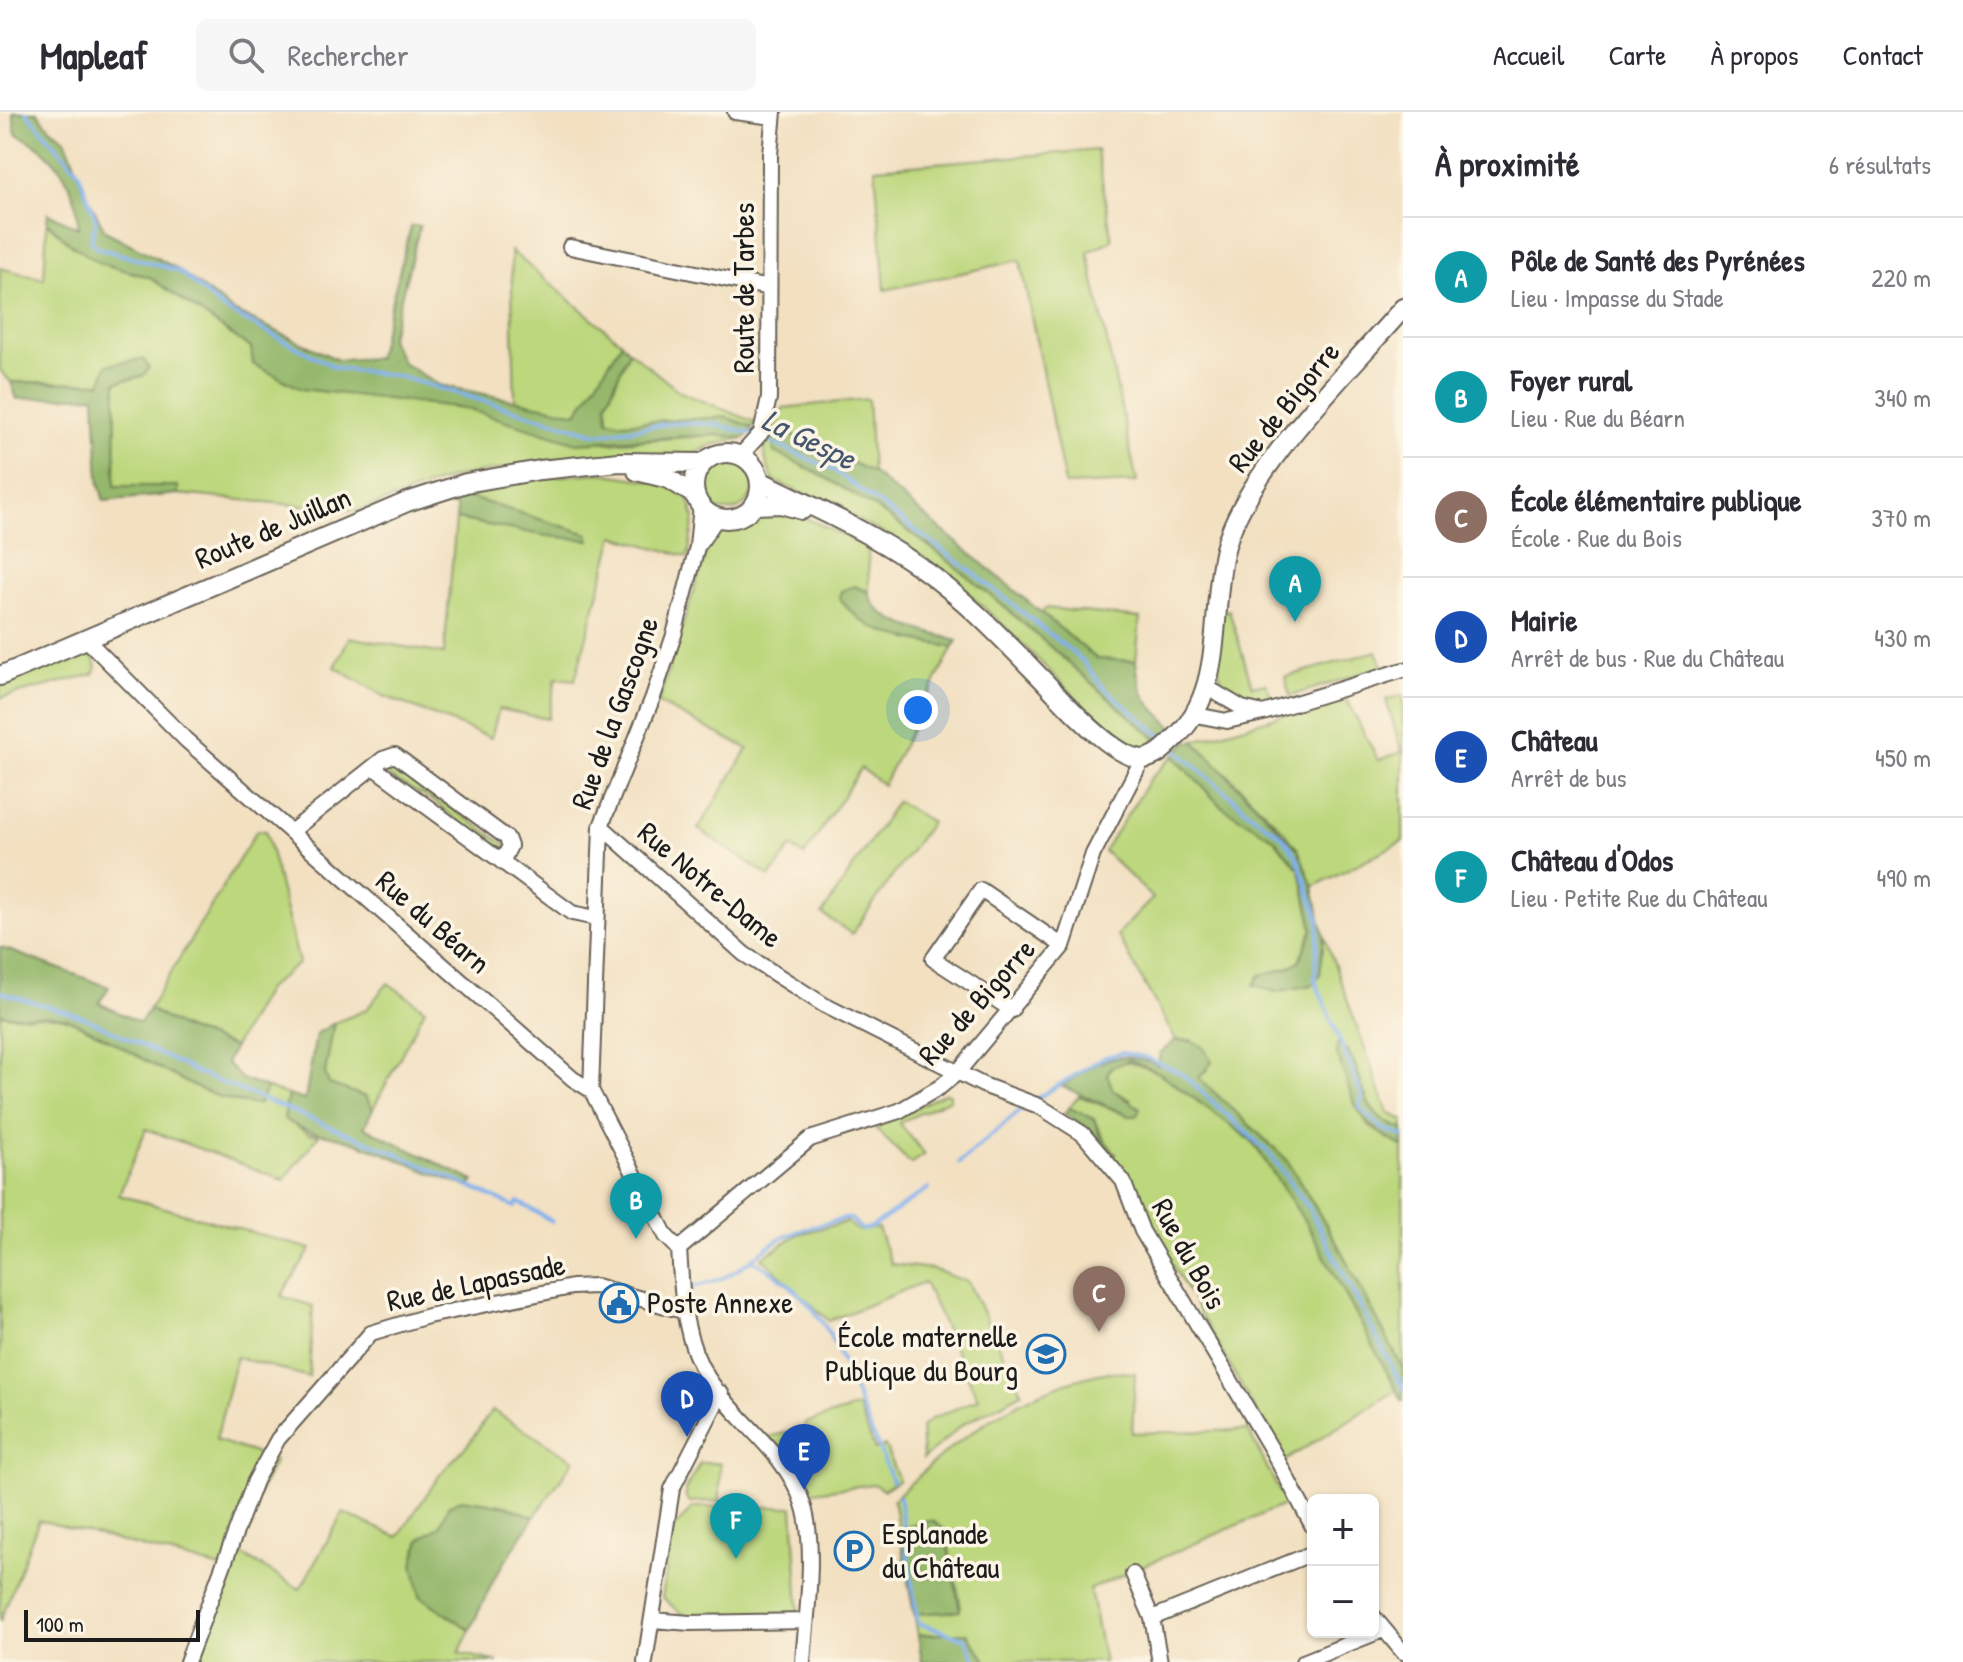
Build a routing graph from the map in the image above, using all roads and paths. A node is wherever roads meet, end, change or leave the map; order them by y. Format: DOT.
graph roads {
  1 [pos="735,112"];
  2 [pos="773,114"];
  3 [pos="570,247"];
  4 [pos="769,288"];
  5 [pos="1403,308"];
  6 [pos="740,456"];
  7 [pos="702,463"];
  8 [pos="578,465"];
  9 [pos="760,481"];
  10 [pos="698,500"];
  11 [pos="755,505"];
  12 [pos="717,518"];
  13 [pos="840,520"];
  14 [pos="697,547"];
  15 [pos="85,638"];
  16 [pos="1403,670"];
  17 [pos="0,676"];
  18 [pos="1208,688"];
  19 [pos="1263,713"];
  20 [pos="1196,715"];
  21 [pos="1142,760"];
  22 [pos="373,767"];
  23 [pos="601,826"];
  24 [pos="292,831"];
  25 [pos="502,862"];
  26 [pos="596,918"];
  27 [pos="1063,946"];
  28 [pos="1012,1010"];
  29 [pos="957,1073"];
  30 [pos="591,1090"];
  31 [pos="679,1249"];
  32 [pos="683,1311"];
  33 [pos="721,1393"];
  34 [pos="1307,1516"];
  35 [pos="1307,1555"];
  36 [pos="1133,1574"];
  37 [pos="1152,1618"];
  38 [pos="653,1620"];
  39 [pos="806,1621"];
  40 [pos="1379,1624"];
  41 [pos="1383,1630"];
  42 [pos="1403,1652"];
  43 [pos="187,1662"];
  44 [pos="645,1662"];
  45 [pos="803,1662"];
  46 [pos="1160,1662"];
  47 [pos="1303,1662"];
  1 -- 2 [label="street"];
  2 -- 4 [label="street, Route de Tarbes"];
  3 -- 4 [label="street"];
  4 -- 6 [label="street, Route de Tarbes"];
  5 -- 18 [label="main road, Rue de Bigorre"];
  6 -- 7 [label="main road"];
  6 -- 9 [label="main road"];
  7 -- 8 [label="main road, Route de Juillan"];
  7 -- 10 [label="main road"];
  8 -- 10 [label="main road, Route de Juillan"];
  8 -- 15 [label="main road, Route de Juillan"];
  9 -- 11 [label="main road"];
  9 -- 13 [label="main road"];
  10 -- 12 [label="main road"];
  10 -- 14 [label="street, Rue de la Gascogne"];
  11 -- 12 [label="main road"];
  11 -- 13 [label="main road"];
  12 -- 14 [label="street, Rue de la Gascogne"];
  13 -- 21 [label="main road"];
  14 -- 23 [label="street, Rue de la Gascogne"];
  15 -- 17 [label="main road, Route de Juillan"];
  15 -- 24 [label="street, Rue du Béarn"];
  16 -- 19 [label="street"];
  18 -- 19 [label="street"];
  18 -- 20 [label="main road, Rue de Bigorre"];
  19 -- 20 [label="street"];
  20 -- 21 [label="main road, Rue de Bigorre"];
  21 -- 27 [label="street, Rue de Bigorre"];
  22 -- 24 [label="street"];
  22 -- 25 [label="street"];
  22 -- 25 [label="street"];
  23 -- 26 [label="street, Rue de la Gascogne"];
  23 -- 29 [label="street, Rue Notre-Dame"];
  24 -- 30 [label="street, Rue du Béarn"];
  25 -- 26 [label="street"];
  26 -- 30 [label="street, Rue de la Gascogne"];
  27 -- 28 [label="street, Rue de Bigorre"];
  27 -- 28 [label="street"];
  28 -- 29 [label="street, Rue de Bigorre"];
  29 -- 31 [label="street, Rue de Bigorre"];
  29 -- 34 [label="street, Rue du Bois"];
  30 -- 31 [label="street, Rue du Béarn"];
  31 -- 32 [label="street"];
  32 -- 33 [label="street"];
  32 -- 43 [label="street, Rue de Lapassade"];
  33 -- 38 [label="street"];
  33 -- 39 [label="street"];
  35 -- 37 [label="street"];
  36 -- 37 [label="street"];
  37 -- 46 [label="street"];
  38 -- 39 [label="street"];
  38 -- 44 [label="street"];
  39 -- 45 [label="street"];
  40 -- 41 [label="street"];
  41 -- 42 [label="street"];
  41 -- 47 [label="street"];
}
